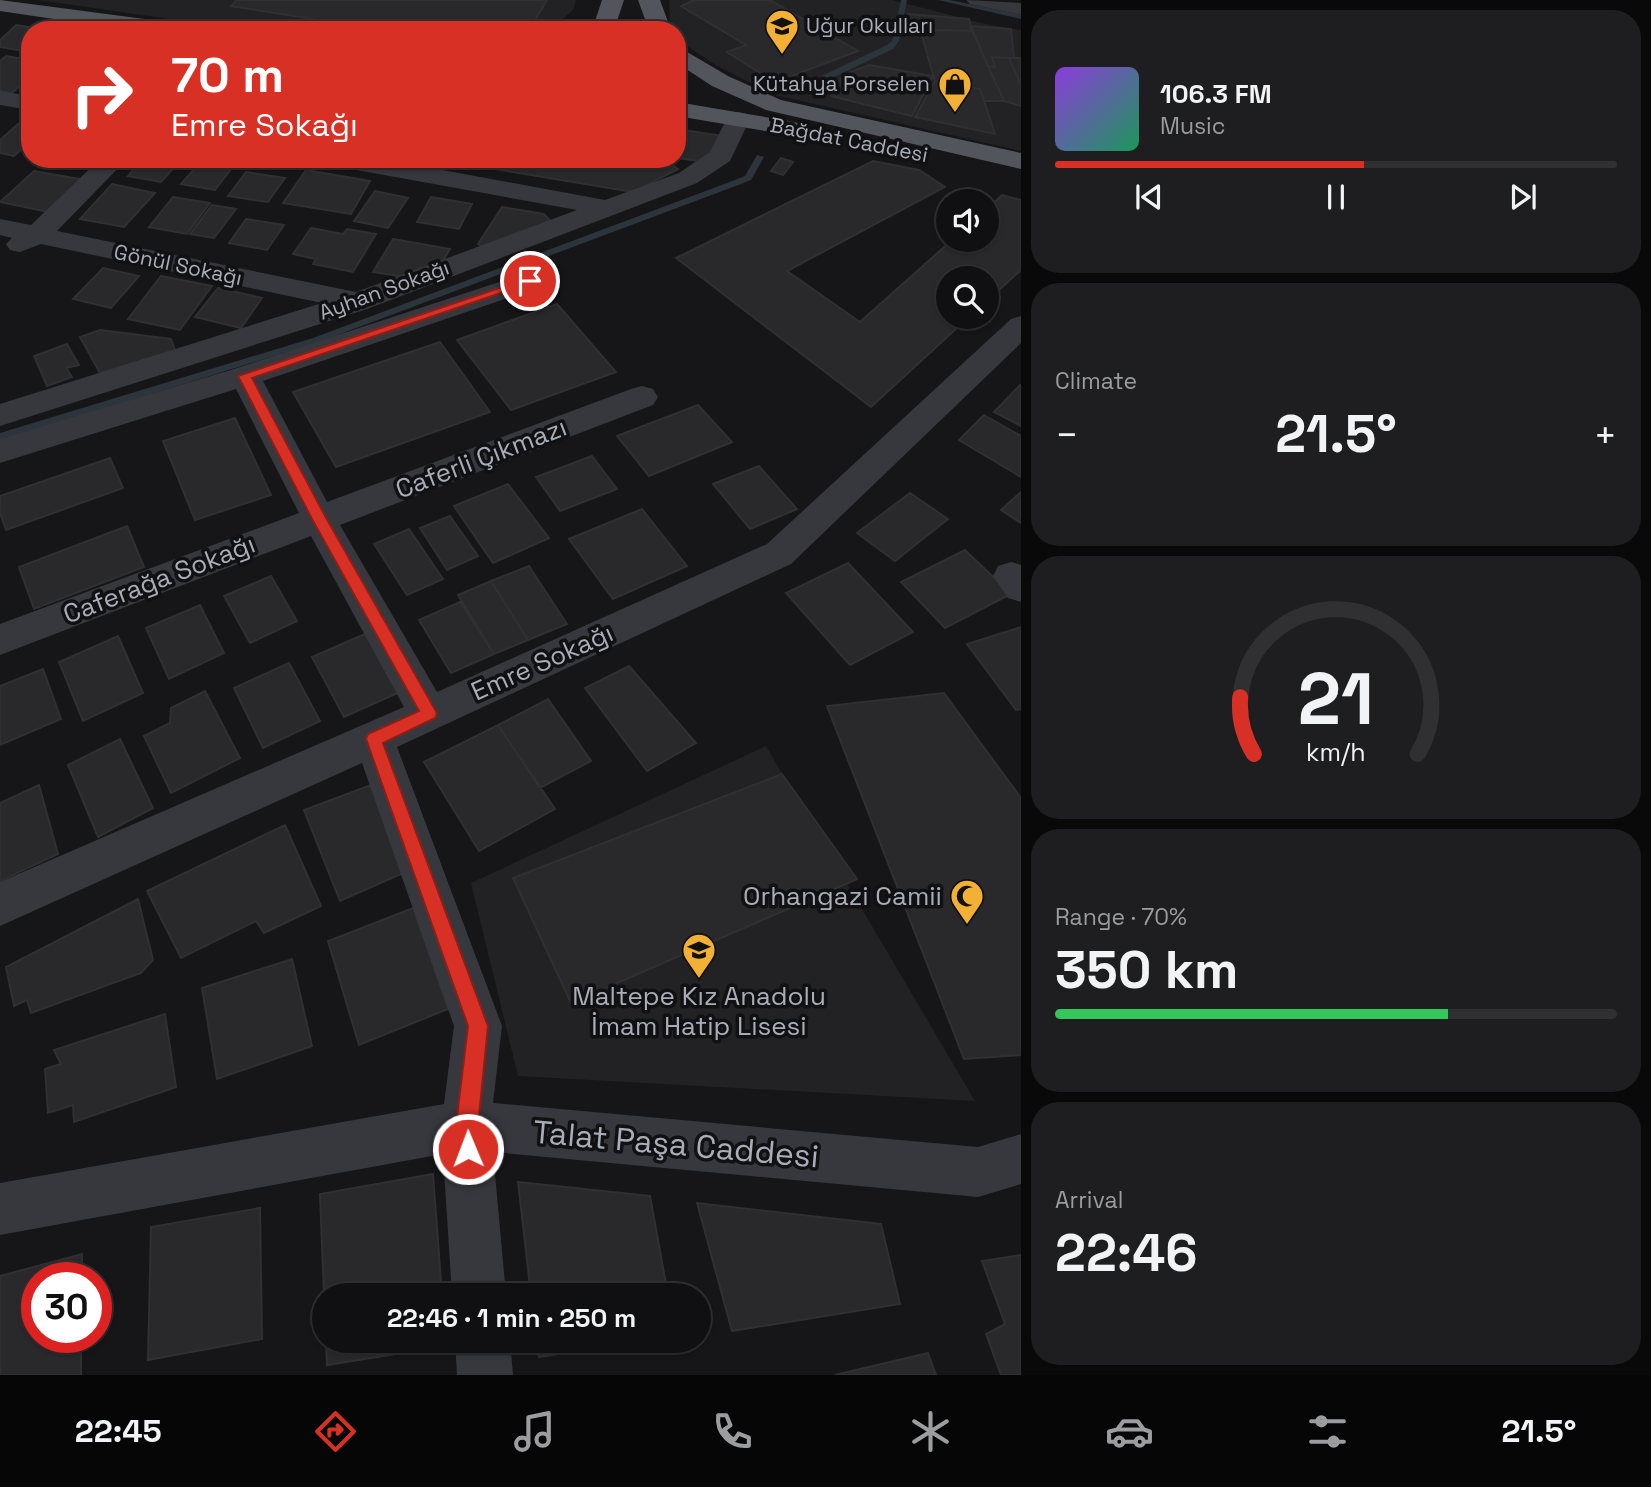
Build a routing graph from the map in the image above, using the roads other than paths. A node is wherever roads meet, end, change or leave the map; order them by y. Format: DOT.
graph roads {
  1 [pos="649,0"];
  2 [pos="976,0"];
  3 [pos="0,5"];
  4 [pos="1021,9"];
  5 [pos="111,21"];
  6 [pos="656,21"];
  7 [pos="686,57"];
  8 [pos="686,59"];
  9 [pos="0,98"];
  10 [pos="686,100"];
  11 [pos="21,102"];
  12 [pos="686,110"];
  13 [pos="738,119"];
  14 [pos="1021,161"];
  15 [pos="105,168"];
  16 [pos="389,168"];
  17 [pos="1021,175"];
  18 [pos="609,208"];
  19 [pos="0,227"];
  20 [pos="37,235"];
  21 [pos="0,253"];
  22 [pos="530,281"];
  23 [pos="357,302"];
  24 [pos="1021,326"];
  25 [pos="245,376"];
  26 [pos="642,397"];
  27 [pos="0,415"];
  28 [pos="0,451"];
  29 [pos="319,519"];
  30 [pos="0,640"];
  31 [pos="429,713"];
  32 [pos="374,739"];
  33 [pos="0,904"];
  34 [pos="466,1125"];
  35 [pos="1021,1159"];
  36 [pos="0,1209"];
  37 [pos="478,1283"];
  38 [pos="483,1353"];
  39 [pos="485,1375"];
  1 -- 6 [label="main road"];
  2 -- 4 [label="street"];
  3 -- 5 [label="main road"];
  7 -- 14 [label="main road, Bağdat Caddesi"];
  8 -- 10 [label="main road, Bağdat Caddesi"];
  9 -- 11 [label="street"];
  12 -- 13 [label="main road, Bağdat Caddesi"];
  13 -- 17 [label="main road, Bağdat Caddesi"];
  13 -- 18 [label="street, Ayhan Sokağı"];
  15 -- 20 [label="street"];
  16 -- 18 [label="street"];
  18 -- 23 [label="street, Ayhan Sokağı"];
  19 -- 20 [label="street, Gönül Sokağı"];
  20 -- 21 [label="street"];
  20 -- 23 [label="street, Gönül Sokağı"];
  22 -- 25 [label="street"];
  23 -- 27 [label="street, Ayhan Sokağı"];
  24 -- 31 [label="street, Emre Sokağı"];
  25 -- 28 [label="street"];
  25 -- 29 [label="street"];
  26 -- 29 [label="street, Caferli Çıkmazı"];
  29 -- 30 [label="street, Caferağa Sokağı"];
  29 -- 31 [label="street"];
  31 -- 32 [label="street, Emre Sokağı"];
  32 -- 33 [label="street, Emre Sokağı"];
  32 -- 34 [label="street"];
  34 -- 35 [label="street, Talat Paşa Caddesi"];
  34 -- 36 [label="street, Talat Paşa Caddesi"];
  34 -- 37 [label="street"];
  38 -- 39 [label="street"];
}
